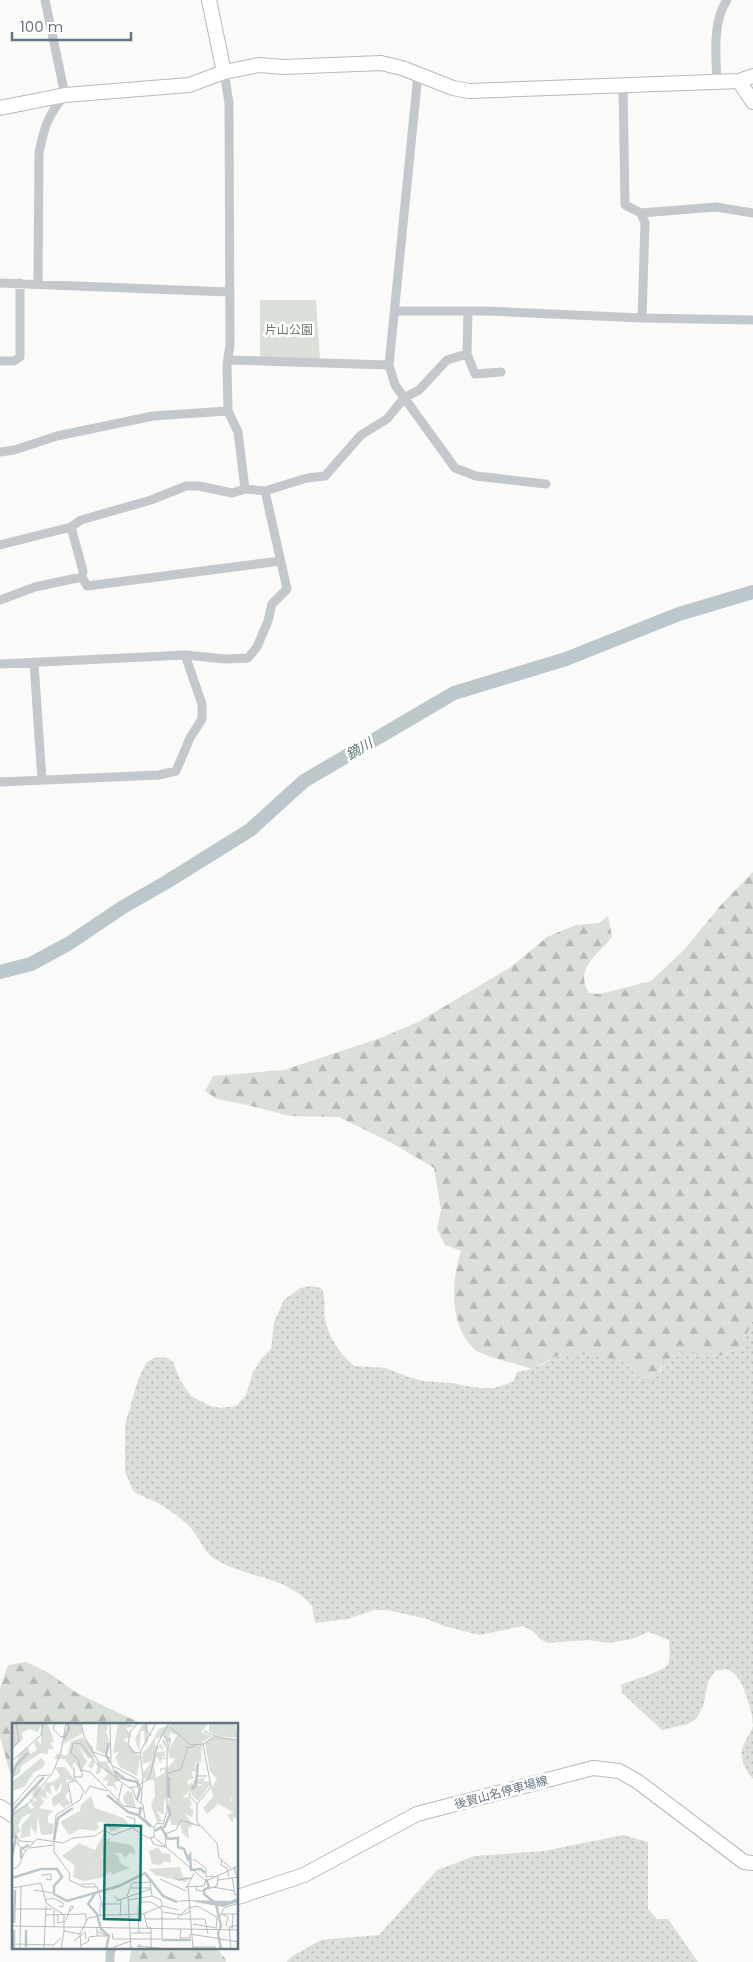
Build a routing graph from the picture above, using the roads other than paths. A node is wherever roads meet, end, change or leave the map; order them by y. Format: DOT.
graph roads {
  1 [pos="46,0"];
  2 [pos="209,0"];
  3 [pos="726,0"];
  4 [pos="224,72"];
  5 [pos="418,74"];
  6 [pos="753,76"];
  7 [pos="739,81"];
  8 [pos="717,82"];
  9 [pos="623,84"];
  10 [pos="65,95"];
  11 [pos="753,102"];
  12 [pos="0,108"];
  13 [pos="642,213"];
  14 [pos="753,213"];
  15 [pos="0,283"];
  16 [pos="20,283"];
  17 [pos="38,283"];
  18 [pos="229,292"];
  19 [pos="394,311"];
  20 [pos="468,311"];
  21 [pos="642,318"];
  22 [pos="753,320"];
  23 [pos="467,354"];
  24 [pos="229,360"];
  25 [pos="0,361"];
  26 [pos="389,365"];
  27 [pos="501,372"];
  28 [pos="404,398"];
  29 [pos="228,411"];
  30 [pos="0,452"];
  31 [pos="546,484"];
  32 [pos="245,489"];
  33 [pos="265,491"];
  34 [pos="71,527"];
  35 [pos="0,545"];
  36 [pos="280,561"];
  37 [pos="82,577"];
  38 [pos="0,600"];
  39 [pos="0,654"];
  40 [pos="185,655"];
  41 [pos="34,663"];
  42 [pos="2,664"];
  43 [pos="42,780"];
  44 [pos="0,782"];
  45 [pos="0,1807"];
  46 [pos="12,1815"];
  47 [pos="753,1863"];
  48 [pos="239,1897"];
  1 -- 10 [label="street"];
  2 -- 4 [label="street"];
  3 -- 8 [label="street"];
  4 -- 5 [label="street"];
  4 -- 10 [label="street"];
  4 -- 18 [label="street"];
  5 -- 9 [label="street"];
  5 -- 19 [label="street"];
  6 -- 7 [label="street"];
  7 -- 8 [label="street"];
  7 -- 11 [label="street"];
  8 -- 9 [label="street"];
  9 -- 13 [label="street"];
  10 -- 12 [label="street"];
  10 -- 17 [label="street"];
  13 -- 14 [label="street"];
  13 -- 21 [label="street"];
  15 -- 16 [label="street"];
  16 -- 17 [label="street"];
  16 -- 25 [label="street"];
  17 -- 18 [label="street"];
  18 -- 24 [label="street"];
  19 -- 20 [label="street"];
  19 -- 26 [label="street"];
  20 -- 21 [label="street"];
  20 -- 23 [label="street"];
  21 -- 22 [label="street"];
  23 -- 27 [label="street"];
  23 -- 28 [label="street"];
  24 -- 26 [label="street"];
  24 -- 29 [label="street"];
  26 -- 28 [label="street"];
  28 -- 31 [label="street"];
  28 -- 33 [label="street"];
  29 -- 30 [label="street"];
  29 -- 32 [label="street"];
  32 -- 33 [label="street"];
  32 -- 34 [label="street"];
  33 -- 36 [label="street"];
  34 -- 35 [label="street"];
  34 -- 37 [label="street"];
  36 -- 37 [label="street"];
  36 -- 40 [label="street"];
  37 -- 38 [label="street"];
  39 -- 42 [label="street"];
  40 -- 41 [label="street"];
  40 -- 43 [label="street"];
  41 -- 42 [label="street"];
  41 -- 43 [label="street"];
  43 -- 44 [label="street"];
  45 -- 46 [label="street"];
  47 -- 48 [label="street, 後賀山名停車場線"];
}
